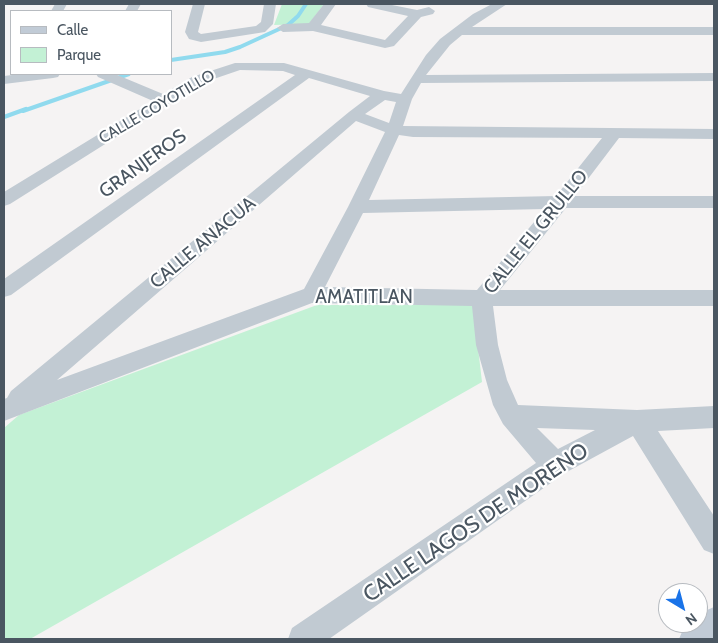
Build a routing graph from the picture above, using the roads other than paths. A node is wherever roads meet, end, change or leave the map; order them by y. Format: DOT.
graph roads {
  1 [pos="199,4"];
  2 [pos="270,4"];
  3 [pos="330,4"];
  4 [pos="372,4"];
  5 [pos="501,4"];
  6 [pos="313,27"];
  7 [pos="283,28"];
  8 [pos="458,31"];
  9 [pos="714,31"];
  10 [pos="307,73"];
  11 [pos="42,75"];
  12 [pos="104,75"];
  13 [pos="714,77"];
  14 [pos="8,78"];
  15 [pos="416,79"];
  16 [pos="382,95"];
  17 [pos="405,99"];
  18 [pos="164,100"];
  19 [pos="354,115"];
  20 [pos="394,130"];
  21 [pos="714,134"];
  22 [pos="613,135"];
  23 [pos="4,200"];
  24 [pos="561,202"];
  25 [pos="714,202"];
  26 [pos="357,207"];
  27 [pos="4,290"];
  28 [pos="311,295"];
  29 [pos="482,298"];
  30 [pos="714,298"];
  31 [pos="6,409"];
  32 [pos="511,416"];
  33 [pos="714,417"];
  34 [pos="637,421"];
  35 [pos="556,464"];
  36 [pos="714,540"];
  37 [pos="714,626"];
  38 [pos="303,639"];
  39 [pos="699,639"];
  1 -- 2 [label="street"];
  3 -- 6 [label="street"];
  4 -- 6 [label="street"];
  5 -- 8 [label="street"];
  6 -- 7 [label="street"];
  8 -- 9 [label="street"];
  8 -- 15 [label="street"];
  10 -- 16 [label="street, CALLE COYOTILLO"];
  10 -- 18 [label="street, CALLE COYOTILLO"];
  10 -- 27 [label="street, GRANJEROS"];
  11 -- 14 [label="street"];
  12 -- 18 [label="street"];
  13 -- 15 [label="street"];
  15 -- 17 [label="street"];
  16 -- 17 [label="street"];
  16 -- 19 [label="street, CALLE ANACUA"];
  17 -- 20 [label="street"];
  18 -- 23 [label="street, CALLE COYOTILLO"];
  19 -- 20 [label="street"];
  19 -- 31 [label="street, CALLE ANACUA"];
  20 -- 22 [label="street"];
  20 -- 26 [label="street"];
  21 -- 22 [label="street"];
  22 -- 24 [label="street, CALLE EL GRULLO"];
  24 -- 25 [label="street"];
  24 -- 26 [label="street"];
  24 -- 29 [label="street, CALLE EL GRULLO"];
  26 -- 28 [label="street"];
  28 -- 29 [label="street, AMATITLAN"];
  28 -- 31 [label="street, AMATITLAN"];
  29 -- 30 [label="street, AMATITLAN"];
  29 -- 32 [label="street, CALLE EL GRULLO"];
  32 -- 34 [label="street"];
  32 -- 35 [label="street, CALLE EL GRULLO"];
  33 -- 34 [label="street, CALLE LAGOS DE MORENO"];
  34 -- 35 [label="street, CALLE LAGOS DE MORENO"];
  34 -- 36 [label="street"];
  35 -- 38 [label="street, CALLE LAGOS DE MORENO"];
  37 -- 39 [label="street"];
}
